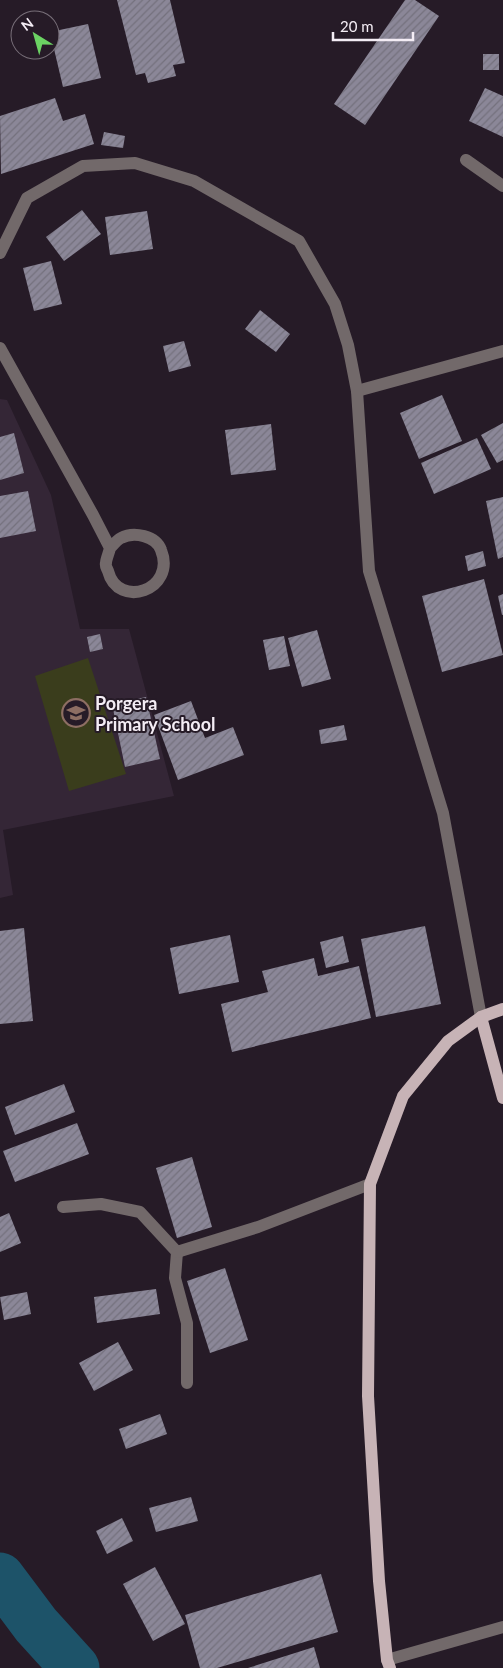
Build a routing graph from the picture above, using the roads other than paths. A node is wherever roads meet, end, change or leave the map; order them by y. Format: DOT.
graph roads {
  1 [pos="466,160"];
  2 [pos="503,186"];
  3 [pos="0,253"];
  4 [pos="0,348"];
  5 [pos="503,351"];
  6 [pos="357,391"];
  7 [pos="110,548"];
  8 [pos="503,1008"];
  9 [pos="481,1017"];
  10 [pos="503,1098"];
  11 [pos="370,1184"];
  12 [pos="63,1207"];
  13 [pos="178,1252"];
  14 [pos="187,1382"];
  15 [pos="503,1627"];
  16 [pos="388,1664"];
  1 -- 2 [label="street"];
  3 -- 6 [label="street"];
  4 -- 7 [label="street"];
  5 -- 6 [label="street"];
  6 -- 9 [label="street"];
  7 -- 7 [label="street"];
  8 -- 9 [label="main road"];
  9 -- 10 [label="main road"];
  9 -- 11 [label="main road"];
  11 -- 13 [label="street"];
  11 -- 16 [label="main road"];
  12 -- 13 [label="street"];
  13 -- 14 [label="street"];
  15 -- 16 [label="street"];
}
